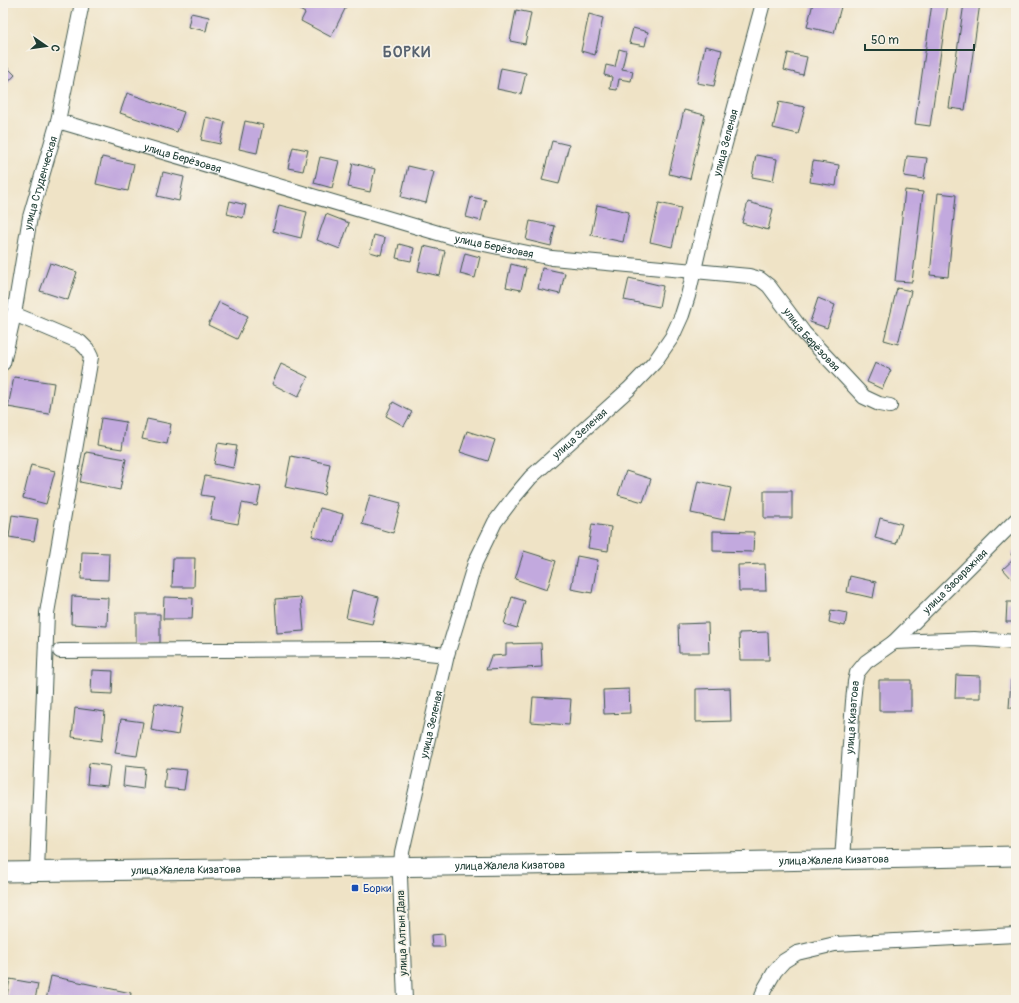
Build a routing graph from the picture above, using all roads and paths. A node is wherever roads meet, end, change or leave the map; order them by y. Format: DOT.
graph roads {
  1 [pos="82,3"];
  2 [pos="763,3"];
  3 [pos="58,121"];
  4 [pos="694,271"];
  5 [pos="14,314"];
  6 [pos="3,363"];
  7 [pos="890,406"];
  8 [pos="1016,520"];
  9 [pos="894,642"];
  10 [pos="1016,642"];
  11 [pos="60,651"];
  12 [pos="447,655"];
  13 [pos="1016,856"];
  14 [pos="842,860"];
  15 [pos="401,866"];
  16 [pos="37,871"];
  17 [pos="3,872"];
  18 [pos="1016,935"];
  19 [pos="405,1000"];
  20 [pos="761,1000"];
  1 -- 3 [label="street, улица Студенческая"];
  2 -- 4 [label="street, улица Зеленая"];
  3 -- 4 [label="street, улица Берёзовая"];
  3 -- 5 [label="street, улица Студенческая"];
  4 -- 7 [label="street, улица Берёзовая"];
  4 -- 12 [label="street, улица Зеленая"];
  5 -- 6 [label="street, улица Студенческая"];
  5 -- 16 [label="street"];
  8 -- 9 [label="street, улица Заовражная"];
  9 -- 10 [label="street"];
  9 -- 14 [label="street, улица Кизатова"];
  11 -- 12 [label="street"];
  12 -- 15 [label="street, улица Зеленая"];
  13 -- 14 [label="main road, улица Жалела Кизатова"];
  14 -- 15 [label="main road, улица Жалела Кизатова"];
  15 -- 16 [label="main road, улица Жалела Кизатова"];
  15 -- 19 [label="street, улица Алтын Дала"];
  16 -- 17 [label="main road, улица Жалела Кизатова"];
  18 -- 20 [label="street"];
}
